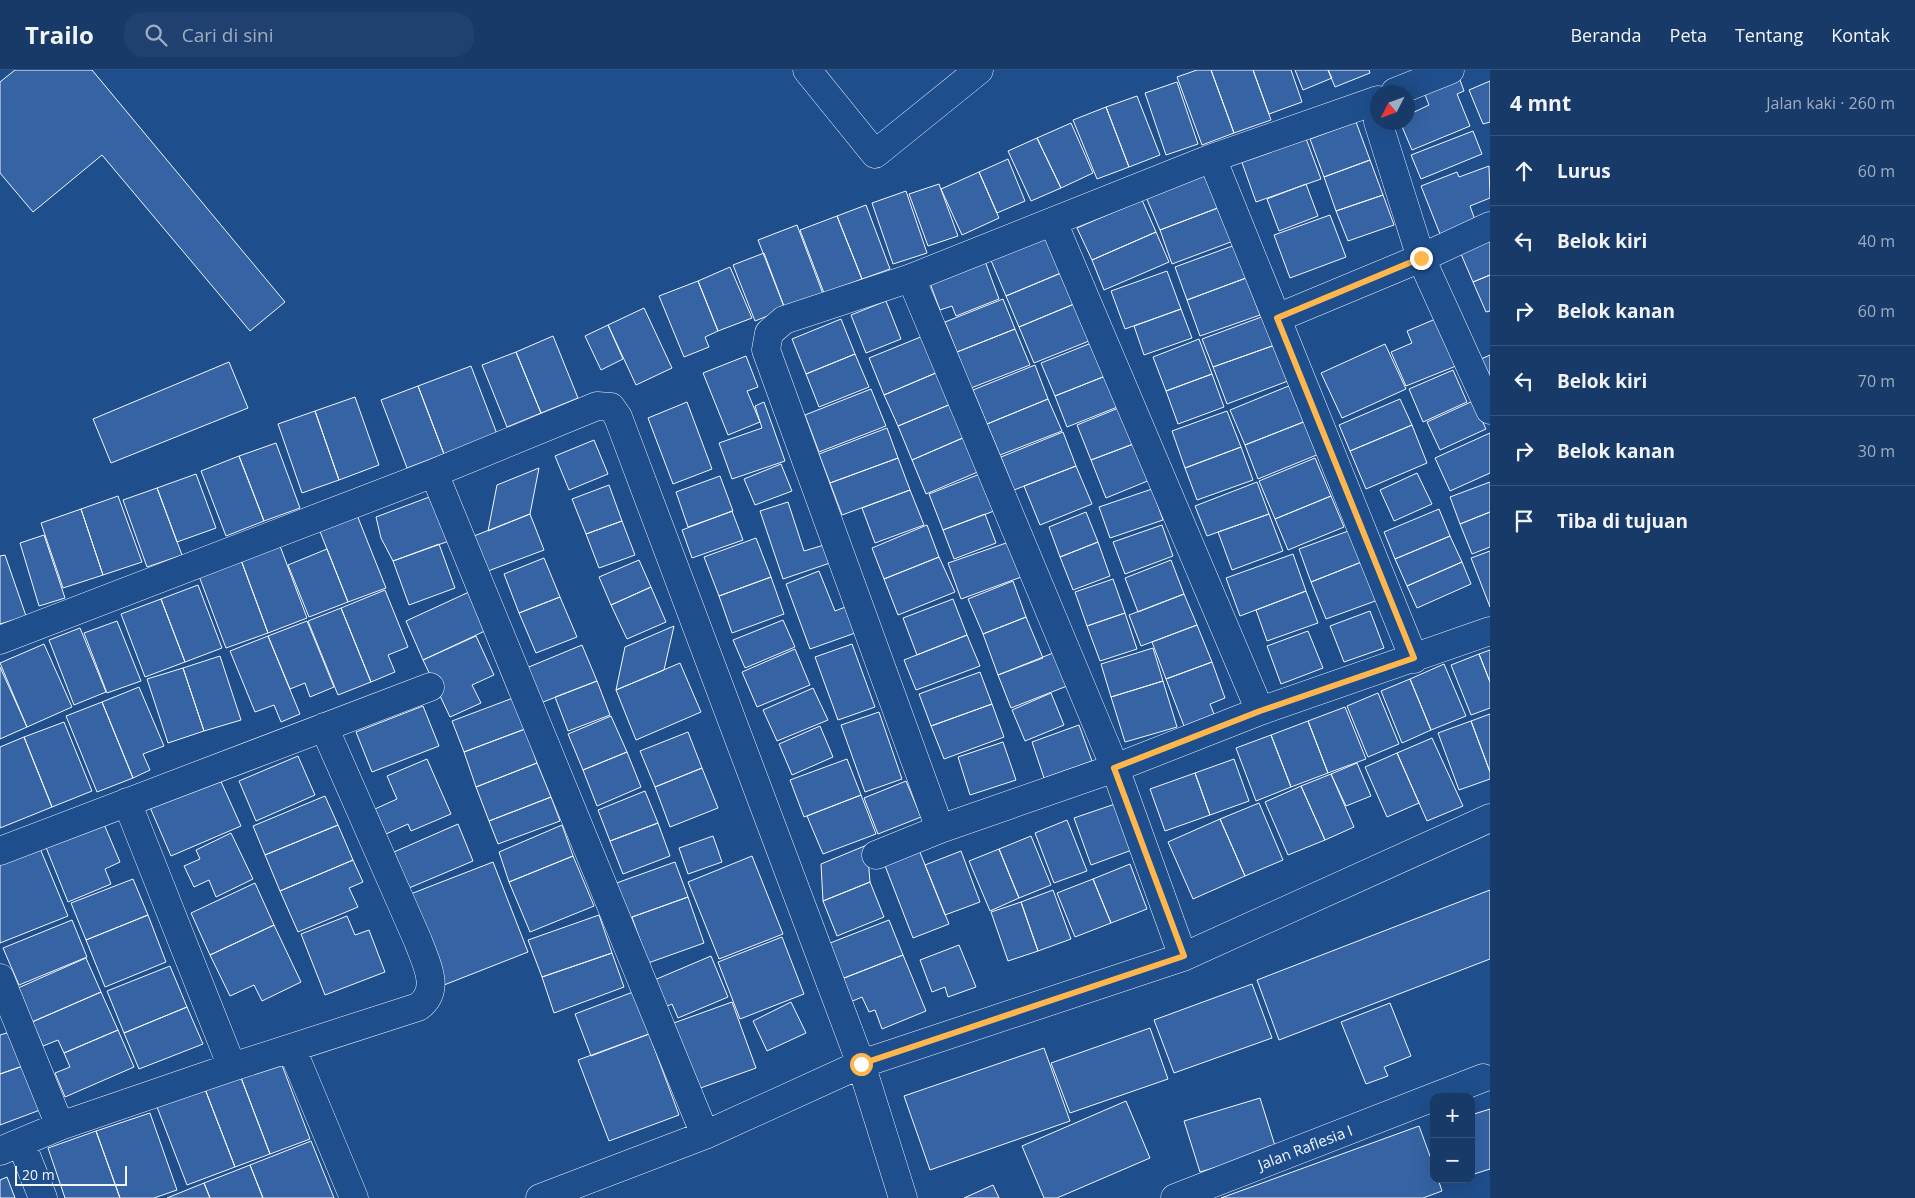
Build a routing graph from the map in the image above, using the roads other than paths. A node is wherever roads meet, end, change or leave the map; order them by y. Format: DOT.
graph roads {
  1 [pos="807,70"];
  2 [pos="979,70"];
  3 [pos="1450,70"];
  4 [pos="1415,89"];
  5 [pos="1370,111"];
  6 [pos="1386,130"];
  7 [pos="1212,158"];
  8 [pos="1053,222"];
  9 [pos="1490,226"];
  10 [pos="1421,258"];
  11 [pos="911,278"];
  12 [pos="1277,318"];
  13 [pos="1490,410"];
  14 [pos="434,473"];
  15 [pos="1490,631"];
  16 [pos="0,640"];
  17 [pos="1414,658"];
  18 [pos="430,687"];
  19 [pos="1260,711"];
  20 [pos="324,727"];
  21 [pos="1114,768"];
  22 [pos="127,802"];
  23 [pos="1490,818"];
  24 [pos="940,829"];
  25 [pos="0,851"];
  26 [pos="876,855"];
  27 [pos="1184,956"];
  28 [pos="0,978"];
  29 [pos="292,1049"];
  30 [pos="861,1064"];
  31 [pos="232,1066"];
  32 [pos="1483,1078"];
  33 [pos="1444,1093"];
  34 [pos="1430,1099"];
  35 [pos="60,1126"];
  36 [pos="706,1135"];
  37 [pos="11,1147"];
  38 [pos="43,1198"];
  39 [pos="354,1198"];
  40 [pos="540,1198"];
  41 [pos="903,1198"];
  42 [pos="1175,1198"];
  1 -- 2 [label="street"];
  3 -- 4 [label="street"];
  5 -- 7 [label="street"];
  6 -- 10 [label="street"];
  7 -- 8 [label="street"];
  7 -- 12 [label="street"];
  8 -- 11 [label="street"];
  8 -- 19 [label="street"];
  9 -- 10 [label="street"];
  10 -- 12 [label="street"];
  10 -- 13 [label="street"];
  11 -- 21 [label="street"];
  11 -- 24 [label="street"];
  12 -- 17 [label="street"];
  14 -- 16 [label="street"];
  14 -- 30 [label="street"];
  14 -- 36 [label="street"];
  15 -- 17 [label="street"];
  17 -- 19 [label="street"];
  18 -- 20 [label="street"];
  19 -- 21 [label="street"];
  20 -- 22 [label="street"];
  20 -- 29 [label="street"];
  21 -- 24 [label="street"];
  21 -- 27 [label="street"];
  22 -- 25 [label="street"];
  22 -- 31 [label="street"];
  23 -- 27 [label="street"];
  24 -- 26 [label="street"];
  27 -- 30 [label="street"];
  28 -- 35 [label="street"];
  29 -- 31 [label="street"];
  29 -- 39 [label="street"];
  30 -- 36 [label="street"];
  30 -- 41 [label="street"];
  31 -- 35 [label="street"];
  32 -- 33 [label="street, Jalan Raflesia I"];
  34 -- 42 [label="street, Jalan Raflesia I"];
  35 -- 37 [label="street"];
  36 -- 40 [label="street"];
  37 -- 38 [label="street"];
}
